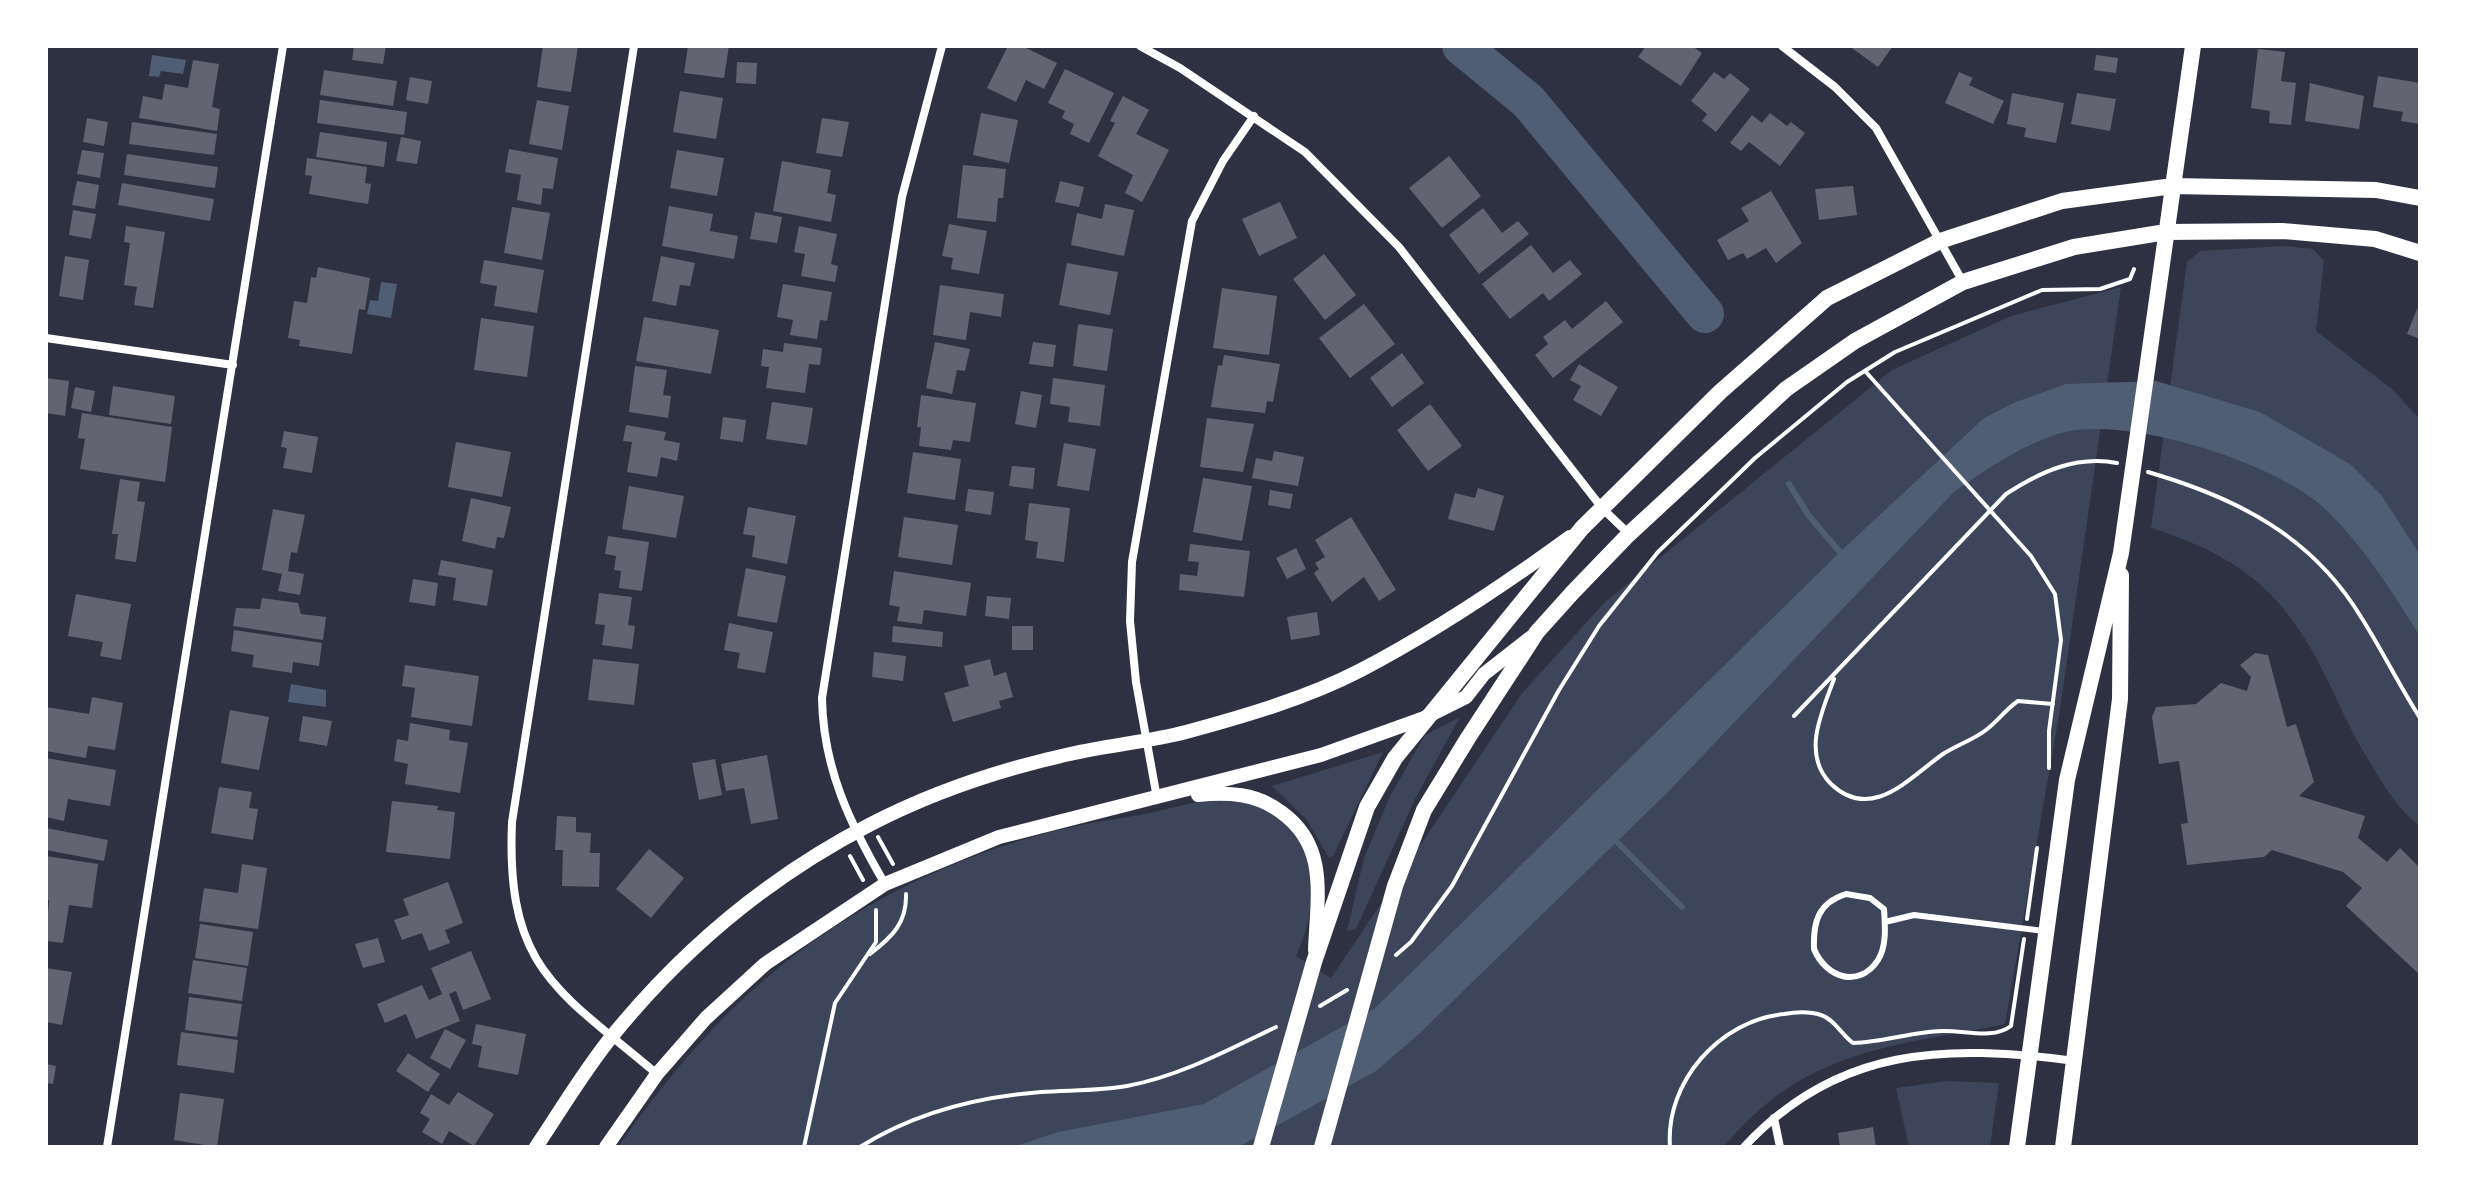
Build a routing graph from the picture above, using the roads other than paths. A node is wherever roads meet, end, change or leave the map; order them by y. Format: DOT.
graph roads {
  1 [pos="283,46"];
  2 [pos="634,46"];
  3 [pos="942,46"];
  4 [pos="1140,46"];
  5 [pos="1782,46"];
  6 [pos="2193,46"];
  7 [pos="1254,116"];
  8 [pos="2173,186"];
  9 [pos="2420,198"];
  10 [pos="2166,232"];
  11 [pos="1940,241"];
  12 [pos="2420,253"];
  13 [pos="1963,282"];
  14 [pos="46,338"];
  15 [pos="233,365"];
  16 [pos="1602,508"];
  17 [pos="1582,528"];
  18 [pos="1629,534"];
  19 [pos="2121,553"];
  20 [pos="1537,632"];
  21 [pos="1424,718"];
  22 [pos="1148,740"];
  23 [pos="1157,798"];
  24 [pos="849,837"];
  25 [pos="885,884"];
  26 [pos="1885,922"];
  27 [pos="2045,932"];
  28 [pos="1314,962"];
  29 [pos="612,1036"];
  30 [pos="2029,1055"];
  31 [pos="2075,1061"];
  32 [pos="657,1074"];
  33 [pos="1774,1118"];
  34 [pos="107,1147"];
  35 [pos="536,1147"];
  36 [pos="606,1147"];
  37 [pos="1261,1147"];
  38 [pos="1322,1147"];
  39 [pos="1744,1147"];
  40 [pos="1780,1147"];
  41 [pos="2017,1147"];
  42 [pos="2063,1147"];
  1 -- 15 [label="street"];
  2 -- 29 [label="street"];
  3 -- 24 [label="street"];
  4 -- 7 [label="street"];
  5 -- 11 [label="street"];
  6 -- 8 [label="main road"];
  7 -- 16 [label="street"];
  7 -- 22 [label="street"];
  8 -- 9 [label="main road"];
  8 -- 10 [label="main road"];
  8 -- 11 [label="main road"];
  10 -- 12 [label="main road"];
  10 -- 13 [label="main road"];
  10 -- 19 [label="main road"];
  11 -- 13 [label="street"];
  11 -- 16 [label="main road"];
  13 -- 18 [label="main road"];
  14 -- 15 [label="street"];
  15 -- 34 [label="street"];
  16 -- 17 [label="main road"];
  16 -- 18 [label="street"];
  17 -- 21 [label="main road"];
  17 -- 22 [label="street"];
  18 -- 20 [label="main road"];
  19 -- 27 [label="main road"];
  19 -- 31 [label="main road"];
  20 -- 21 [label="street"];
  20 -- 38 [label="main road"];
  21 -- 23 [label="street"];
  21 -- 28 [label="main road"];
  22 -- 23 [label="street"];
  22 -- 24 [label="street"];
  23 -- 25 [label="street"];
  23 -- 28 [label="street"];
  24 -- 25 [label="street"];
  24 -- 29 [label="street"];
  25 -- 32 [label="street"];
  26 -- 26 [label="lane"];
  26 -- 27 [label="lane"];
  27 -- 30 [label="main road"];
  28 -- 37 [label="main road"];
  29 -- 32 [label="street"];
  29 -- 35 [label="street"];
  30 -- 31 [label="street"];
  30 -- 33 [label="street"];
  30 -- 41 [label="main road"];
  31 -- 42 [label="main road"];
  32 -- 36 [label="street"];
  33 -- 39 [label="street"];
  33 -- 40 [label="street"];
}
